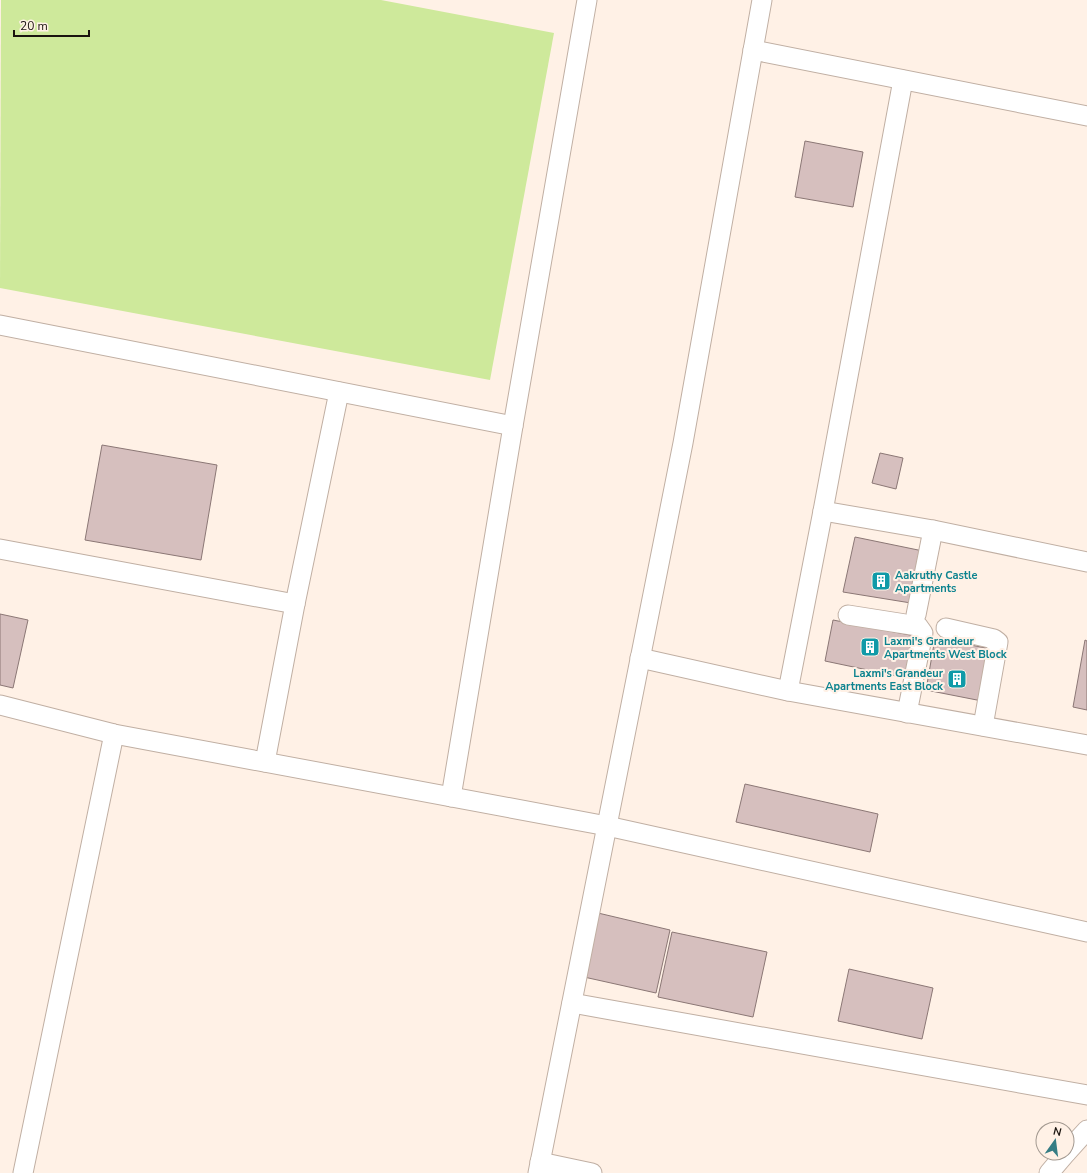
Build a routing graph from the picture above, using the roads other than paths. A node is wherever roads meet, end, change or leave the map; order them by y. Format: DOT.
graph roads {
  1 [pos="588,0"];
  2 [pos="762,0"];
  3 [pos="753,50"];
  4 [pos="903,80"];
  5 [pos="1087,116"];
  6 [pos="0,325"];
  7 [pos="339,392"];
  8 [pos="513,426"];
  9 [pos="823,511"];
  10 [pos="933,530"];
  11 [pos="0,549"];
  12 [pos="1087,562"];
  13 [pos="295,604"];
  14 [pos="848,615"];
  15 [pos="916,615"];
  16 [pos="946,628"];
  17 [pos="640,658"];
  18 [pos="788,691"];
  19 [pos="0,705"];
  20 [pos="907,713"];
  21 [pos="983,726"];
  22 [pos="114,734"];
  23 [pos="1087,745"];
  24 [pos="265,762"];
  25 [pos="451,797"];
  26 [pos="607,826"];
  27 [pos="1087,932"];
  28 [pos="572,1003"];
  29 [pos="1087,1095"];
  30 [pos="1087,1130"];
  31 [pos="1075,1144"];
  32 [pos="1060,1161"];
  33 [pos="539,1168"];
  34 [pos="23,1173"];
  35 [pos="592,1173"];
  36 [pos="1049,1173"];
  1 -- 8 [label="street"];
  2 -- 3 [label="street"];
  3 -- 4 [label="street"];
  3 -- 17 [label="street"];
  4 -- 5 [label="street"];
  4 -- 9 [label="street"];
  6 -- 7 [label="street"];
  7 -- 8 [label="street"];
  7 -- 13 [label="street"];
  8 -- 25 [label="street"];
  9 -- 10 [label="street"];
  9 -- 18 [label="street"];
  10 -- 12 [label="street"];
  10 -- 15 [label="street"];
  11 -- 13 [label="street"];
  13 -- 24 [label="street"];
  14 -- 20 [label="street"];
  16 -- 21 [label="street"];
  17 -- 18 [label="street"];
  17 -- 26 [label="street"];
  18 -- 20 [label="street"];
  19 -- 22 [label="street"];
  20 -- 21 [label="street"];
  21 -- 23 [label="street"];
  22 -- 24 [label="street"];
  22 -- 34 [label="street"];
  24 -- 25 [label="street"];
  25 -- 26 [label="street"];
  26 -- 27 [label="street"];
  26 -- 28 [label="street"];
  28 -- 29 [label="street"];
  28 -- 33 [label="street"];
  30 -- 31 [label="street"];
  32 -- 36 [label="street"];
  33 -- 35 [label="street"];
}
